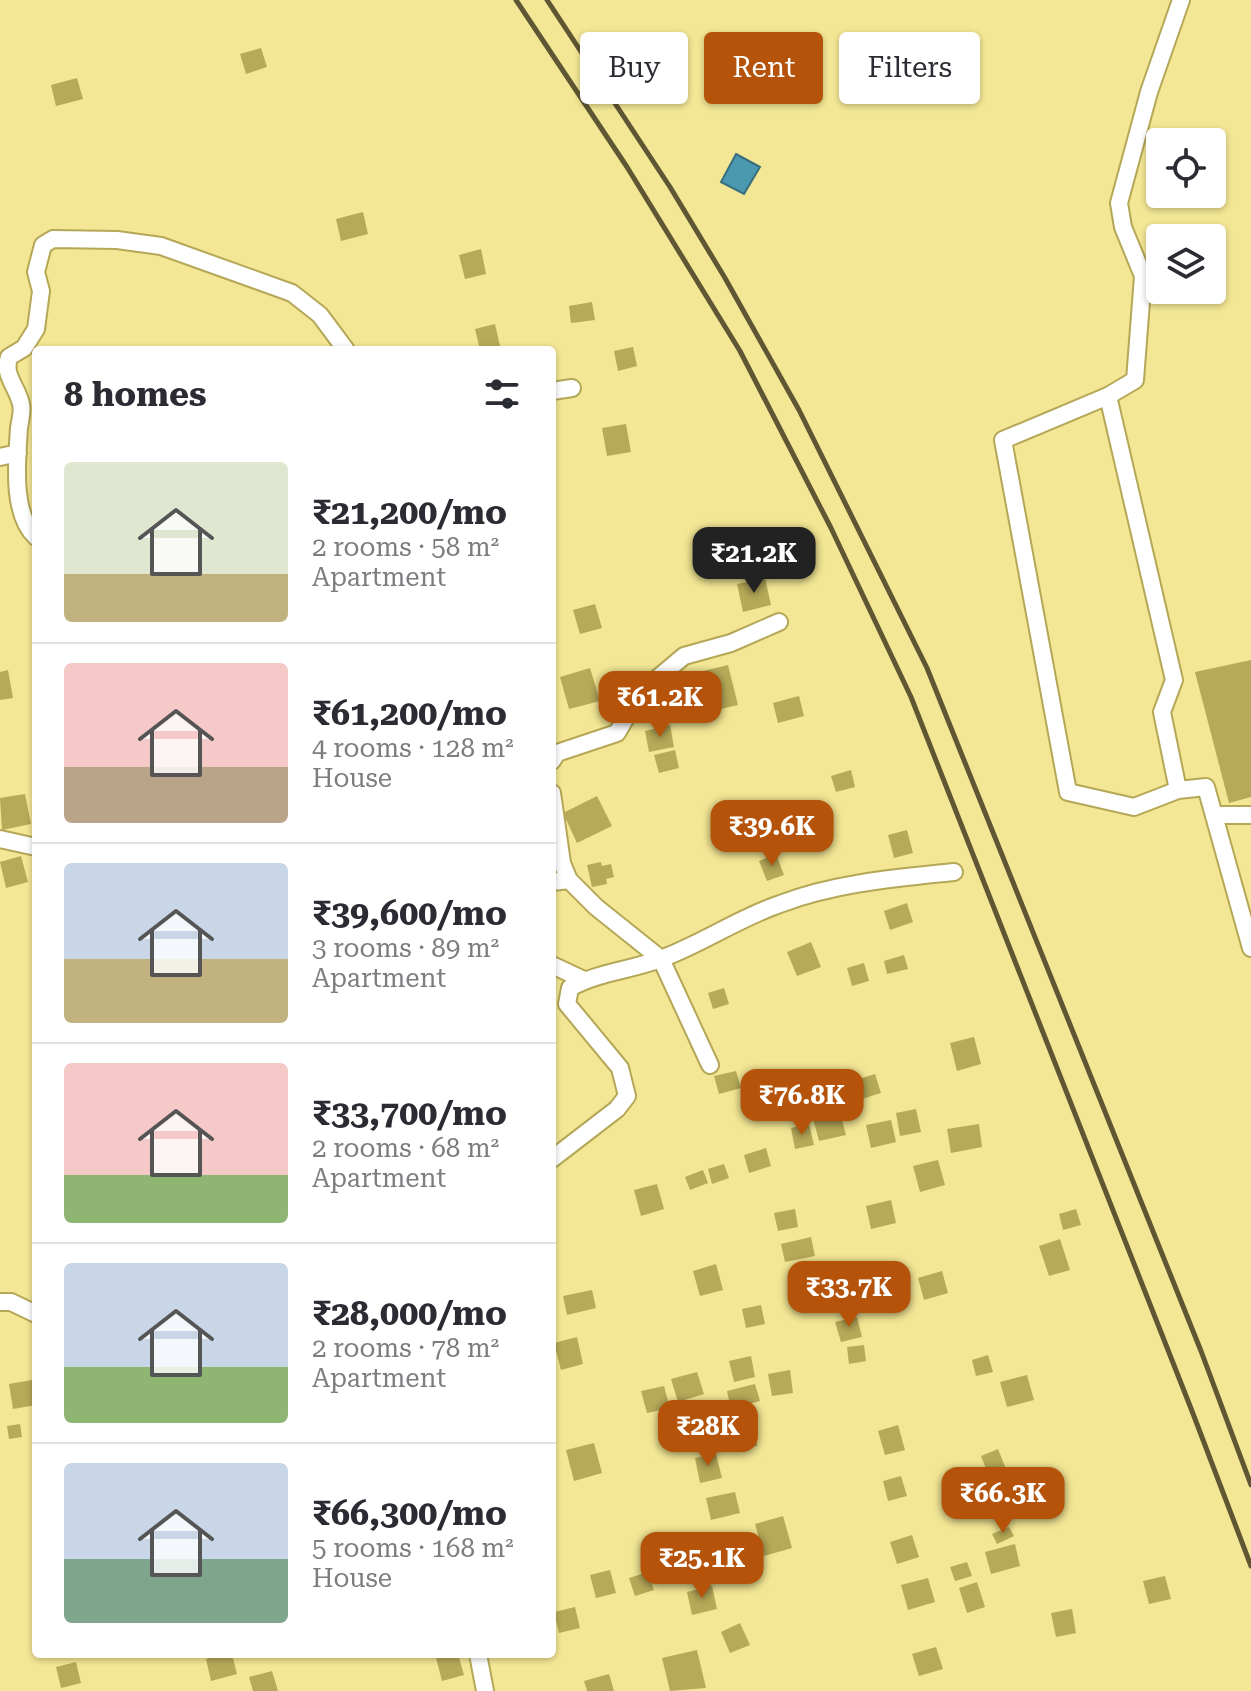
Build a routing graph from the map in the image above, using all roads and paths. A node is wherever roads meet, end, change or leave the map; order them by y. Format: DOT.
graph roads {
  1 [pos="1181,0"];
  2 [pos="343,346"];
  3 [pos="572,388"];
  4 [pos="556,390"];
  5 [pos="1108,396"];
  6 [pos="18,453"];
  7 [pos="0,457"];
  8 [pos="32,533"];
  9 [pos="779,622"];
  10 [pos="556,755"];
  11 [pos="1178,790"];
  12 [pos="1214,815"];
  13 [pos="1251,815"];
  14 [pos="556,821"];
  15 [pos="0,839"];
  16 [pos="32,846"];
  17 [pos="954,872"];
  18 [pos="561,881"];
  19 [pos="1251,948"];
  20 [pos="661,959"];
  21 [pos="556,967"];
  22 [pos="584,980"];
  23 [pos="710,1065"];
  24 [pos="556,1156"];
  25 [pos="0,1302"];
  26 [pos="32,1312"];
  27 [pos="479,1658"];
  28 [pos="485,1691"];
  1 -- 5 [label="street"];
  2 -- 6 [label="street"];
  3 -- 4 [label="street"];
  5 -- 11 [label="street"];
  5 -- 11 [label="street"];
  6 -- 7 [label="street"];
  6 -- 8 [label="street"];
  9 -- 10 [label="street"];
  11 -- 12 [label="street"];
  12 -- 13 [label="street"];
  12 -- 19 [label="street"];
  14 -- 18 [label="street"];
  15 -- 16 [label="street"];
  17 -- 20 [label="street"];
  18 -- 20 [label="street"];
  20 -- 22 [label="street"];
  20 -- 23 [label="street"];
  21 -- 22 [label="street"];
  22 -- 24 [label="street"];
  25 -- 26 [label="street"];
  27 -- 28 [label="street"];
}
